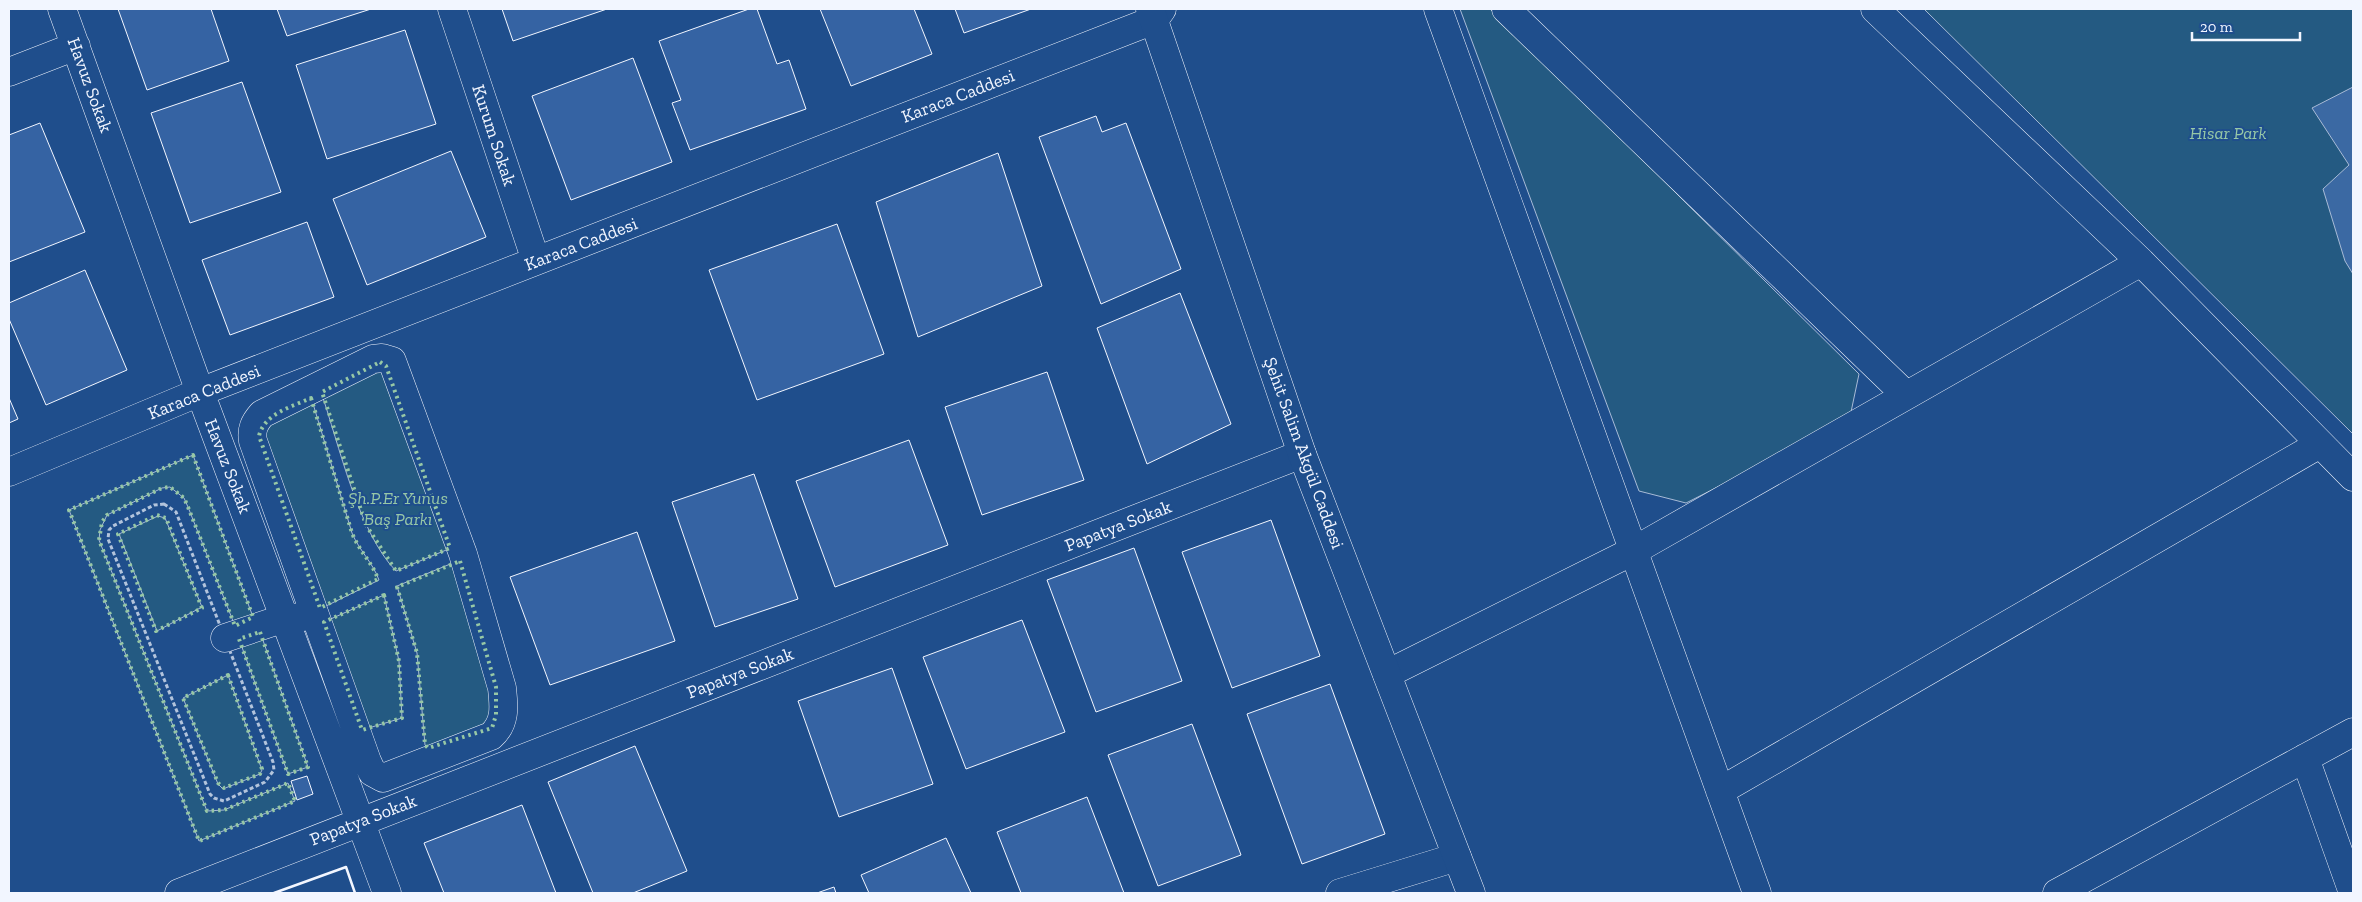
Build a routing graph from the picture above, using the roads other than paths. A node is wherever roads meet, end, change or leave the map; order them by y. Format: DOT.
graph roads {
  1 [pos="62,9"];
  2 [pos="452,9"];
  3 [pos="1438,9"];
  4 [pos="1506,9"];
  5 [pos="1875,9"];
  6 [pos="1155,12"];
  7 [pos="76,46"];
  8 [pos="9,72"];
  9 [pos="536,261"];
  10 [pos="2140,262"];
  11 [pos="200,392"];
  12 [pos="1906,395"];
  13 [pos="2320,444"];
  14 [pos="1302,454"];
  15 [pos="9,472"];
  16 [pos="2353,477"];
  17 [pos="1634,550"];
  18 [pos="315,617"];
  19 [pos="285,618"];
  20 [pos="225,638"];
  21 [pos="1387,674"];
  22 [pos="2353,732"];
  23 [pos="2305,758"];
  24 [pos="1720,791"];
  25 [pos="361,821"];
  26 [pos="1456,857"];
  27 [pos="179,893"];
  28 [pos="387,893"];
  29 [pos="1340,893"];
  30 [pos="1470,893"];
  31 [pos="1756,893"];
  32 [pos="2057,893"];
  33 [pos="2353,893"];
  1 -- 7 [label="street, Havuz Sokak"];
  2 -- 9 [label="street, Kurum Sokak"];
  3 -- 17 [label="street"];
  4 -- 12 [label="street"];
  5 -- 10 [label="street"];
  6 -- 9 [label="street, Karaca Caddesi"];
  6 -- 14 [label="street, Şehit Salim Akgül Caddesi"];
  7 -- 8 [label="street"];
  7 -- 11 [label="street, Havuz Sokak"];
  9 -- 11 [label="street, Karaca Caddesi"];
  10 -- 12 [label="street"];
  10 -- 13 [label="street"];
  11 -- 15 [label="street, Karaca Caddesi"];
  11 -- 19 [label="street, Havuz Sokak"];
  12 -- 17 [label="street"];
  13 -- 16 [label="street"];
  13 -- 24 [label="street"];
  14 -- 21 [label="street, Şehit Salim Akgül Caddesi"];
  14 -- 25 [label="street, Papatya Sokak"];
  17 -- 21 [label="street"];
  17 -- 24 [label="street"];
  18 -- 18 [label="street"];
  18 -- 19 [label="street"];
  19 -- 20 [label="street"];
  19 -- 25 [label="street, Havuz Sokak"];
  21 -- 26 [label="street, Şehit Salim Akgül Caddesi"];
  22 -- 23 [label="street"];
  23 -- 32 [label="street"];
  23 -- 33 [label="street"];
  24 -- 31 [label="street"];
  25 -- 27 [label="street, Papatya Sokak"];
  25 -- 28 [label="street, Havuz Sokak"];
  26 -- 29 [label="street"];
  26 -- 30 [label="street, Şehit Salim Akgül Caddesi"];
}
